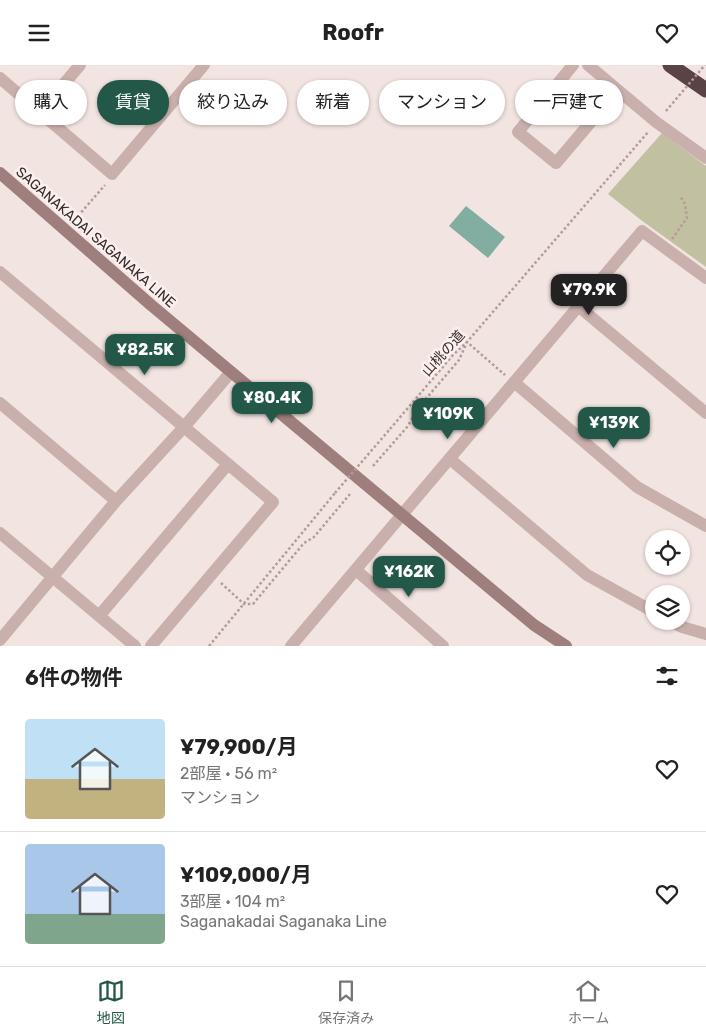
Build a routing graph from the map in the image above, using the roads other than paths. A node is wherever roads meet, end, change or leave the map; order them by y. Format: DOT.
graph roads {
  1 [pos="80,65"];
  2 [pos="204,65"];
  3 [pos="573,65"];
  4 [pos="588,65"];
  5 [pos="670,65"];
  6 [pos="0,78"];
  7 [pos="67,80"];
  8 [pos="561,80"];
  9 [pos="606,80"];
  10 [pos="706,90"];
  11 [pos="15,91"];
  12 [pos="623,94"];
  13 [pos="55,125"];
  14 [pos="524,125"];
  15 [pos="588,125"];
  16 [pos="706,158"];
  17 [pos="0,173"];
  18 [pos="0,272"];
  19 [pos="706,278"];
  20 [pos="578,306"];
  21 [pos="231,372"];
  22 [pos="514,382"];
  23 [pos="0,403"];
  24 [pos="706,413"];
  25 [pos="184,427"];
  26 [pos="450,459"];
  27 [pos="228,464"];
  28 [pos="116,501"];
  29 [pos="403,515"];
  30 [pos="706,527"];
  31 [pos="0,533"];
  32 [pos="356,570"];
  33 [pos="53,578"];
  34 [pos="645,607"];
  35 [pos="98,616"];
  36 [pos="690,629"];
  37 [pos="706,634"];
  38 [pos="0,640"];
  39 [pos="135,646"];
  40 [pos="151,646"];
  41 [pos="291,646"];
  42 [pos="443,646"];
  43 [pos="566,646"];
  1 -- 7 [label="street"];
  2 -- 13 [label="street"];
  3 -- 8 [label="street"];
  4 -- 9 [label="street"];
  5 -- 10 [label="highway"];
  6 -- 11 [label="street"];
  12 -- 16 [label="street"];
  14 -- 15 [label="street"];
  17 -- 21 [label="main road, SAGANAKADAI SAGANAKA LINE"];
  18 -- 25 [label="street"];
  19 -- 20 [label="street"];
  20 -- 22 [label="street"];
  20 -- 24 [label="street"];
  21 -- 25 [label="street"];
  21 -- 29 [label="main road, SAGANAKADAI SAGANAKA LINE"];
  22 -- 26 [label="street"];
  22 -- 30 [label="street"];
  23 -- 28 [label="street"];
  25 -- 27 [label="street"];
  25 -- 28 [label="street"];
  26 -- 29 [label="street"];
  26 -- 34 [label="street"];
  27 -- 35 [label="street"];
  27 -- 40 [label="street"];
  28 -- 33 [label="street"];
  29 -- 32 [label="street"];
  29 -- 43 [label="main road, SAGANAKADAI SAGANAKA LINE"];
  31 -- 33 [label="street"];
  32 -- 41 [label="street"];
  32 -- 42 [label="street"];
  33 -- 35 [label="street"];
  33 -- 38 [label="street"];
  35 -- 39 [label="street"];
  36 -- 37 [label="street"];
}
